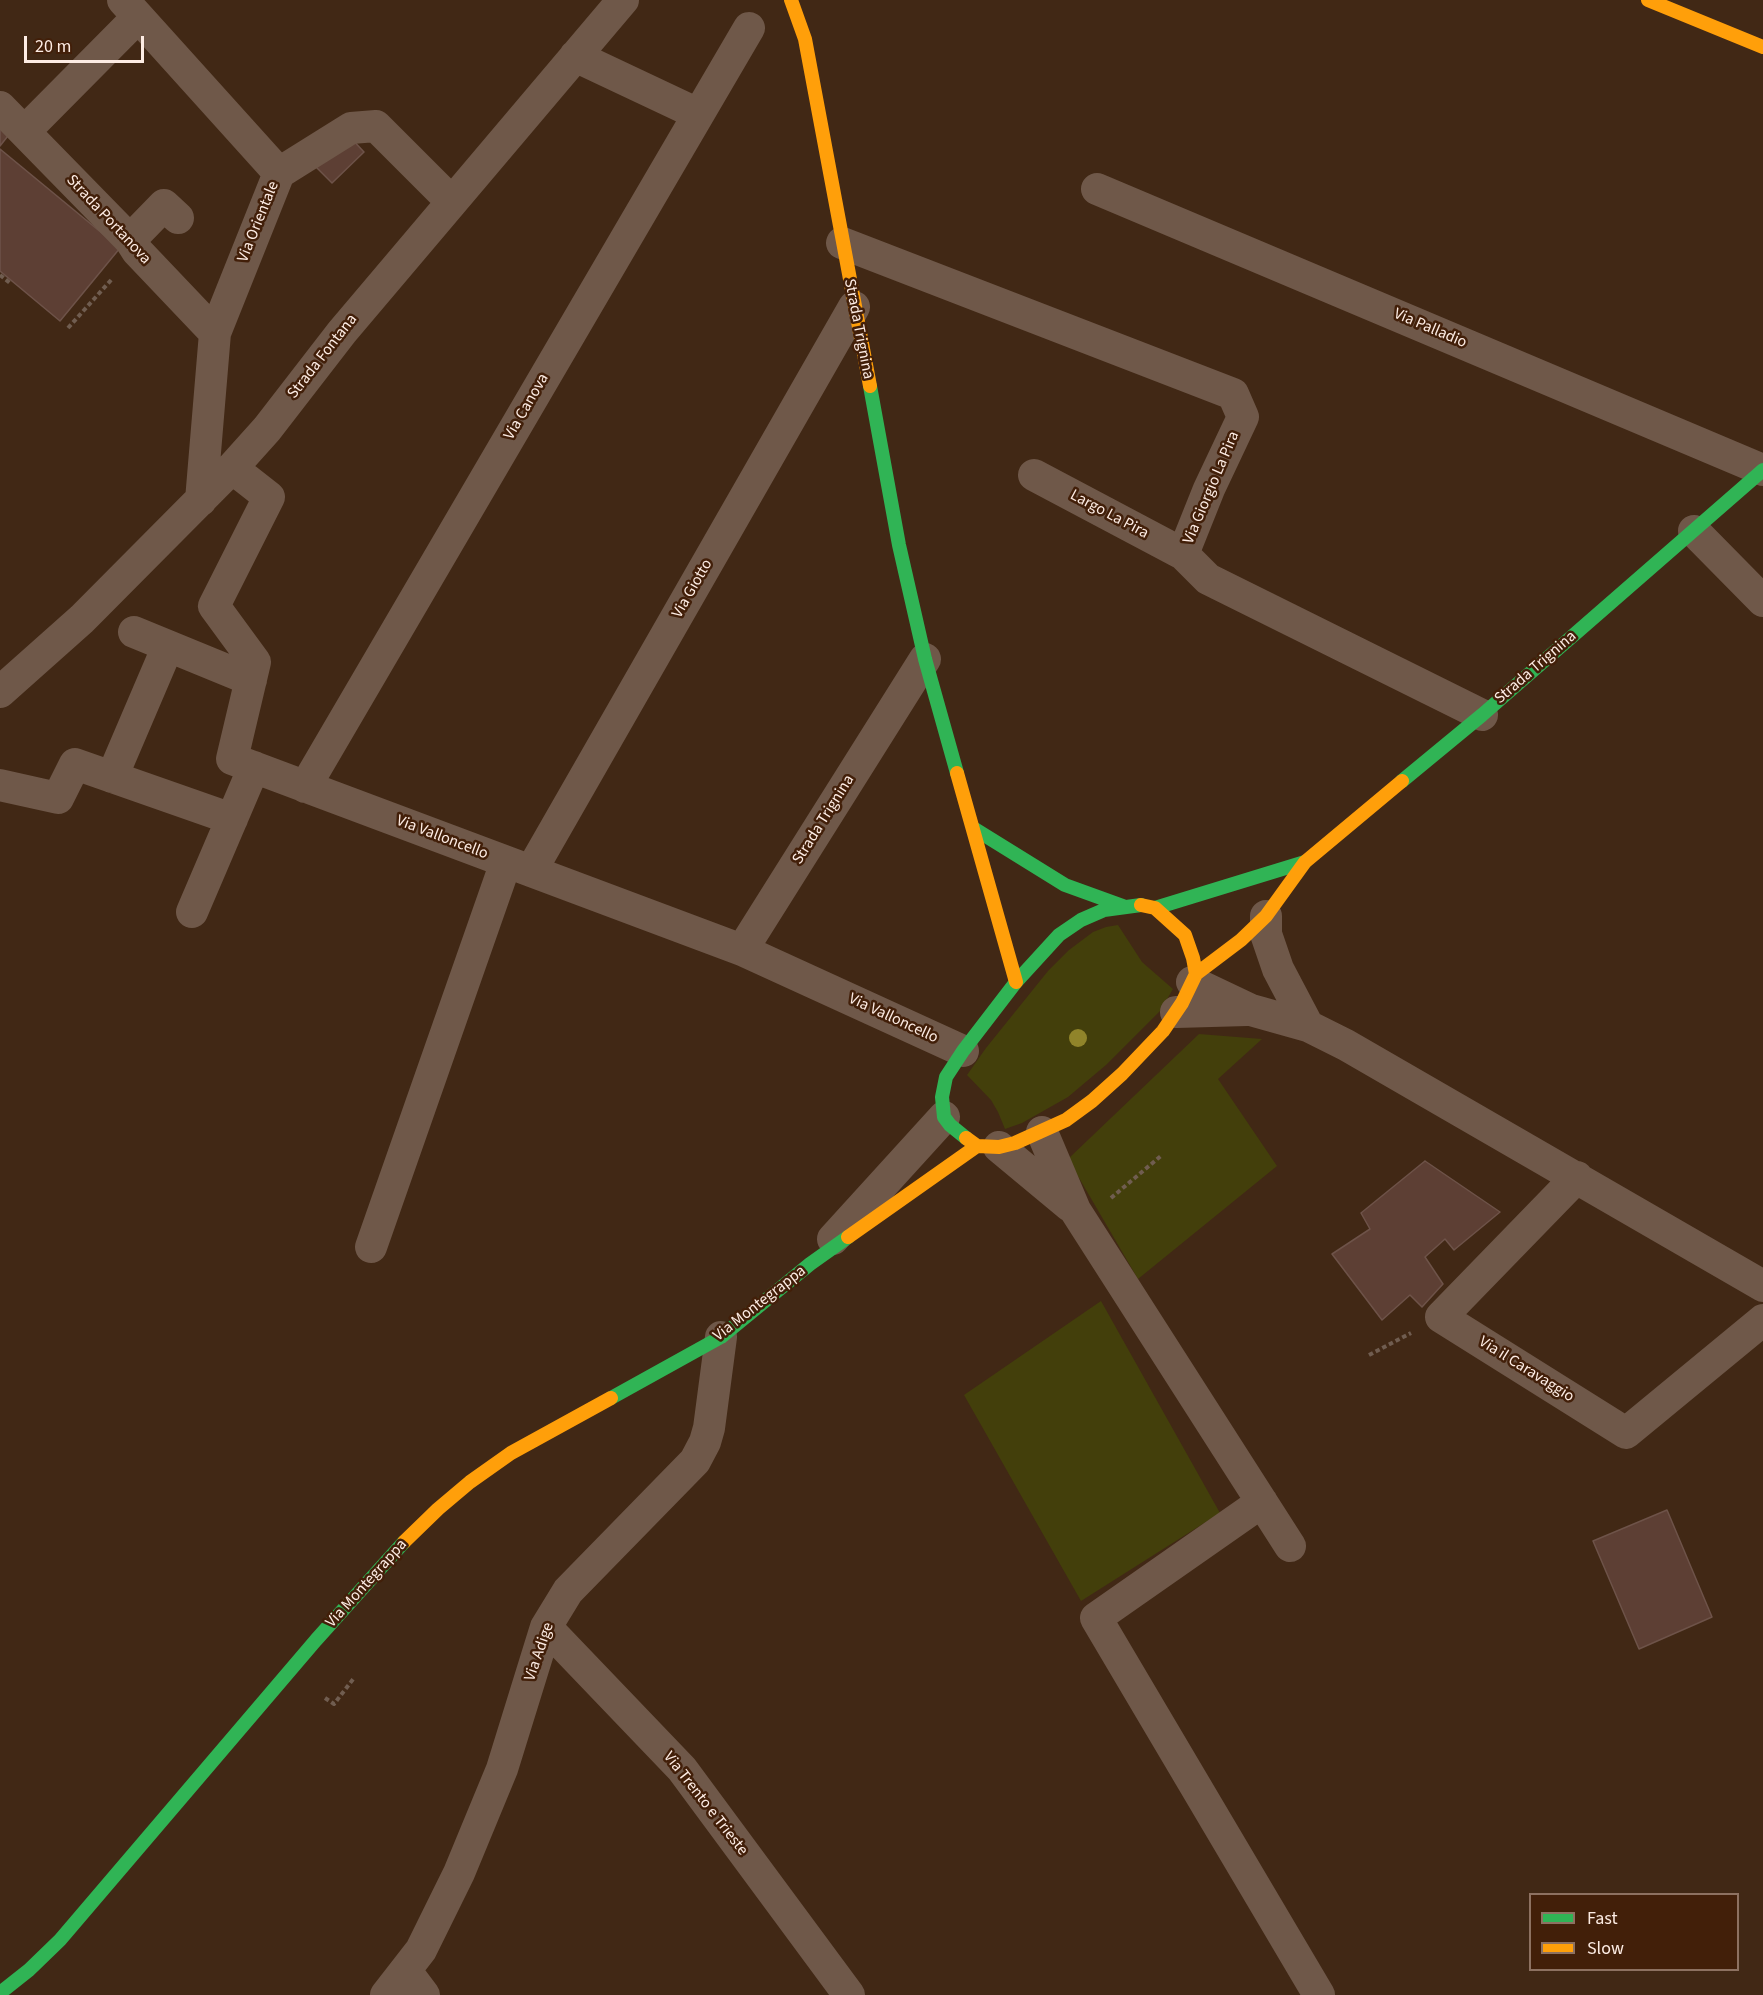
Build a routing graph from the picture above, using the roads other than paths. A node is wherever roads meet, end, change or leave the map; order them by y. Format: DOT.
graph roads {
  1 [pos="623,0"];
  2 [pos="791,0"];
  3 [pos="1648,0"];
  4 [pos="130,8"];
  5 [pos="749,28"];
  6 [pos="1763,47"];
  7 [pos="575,56"];
  8 [pos="0,107"];
  9 [pos="698,114"];
  10 [pos="25,131"];
  11 [pos="279,173"];
  12 [pos="1097,189"];
  13 [pos="452,202"];
  14 [pos="178,218"];
  15 [pos="842,243"];
  16 [pos="133,246"];
  17 [pos="854,307"];
  18 [pos="215,333"];
  19 [pos="232,468"];
  20 [pos="1763,470"];
  21 [pos="1034,475"];
  22 [pos="201,500"];
  23 [pos="1694,531"];
  24 [pos="1184,554"];
  25 [pos="1763,601"];
  26 [pos="134,632"];
  27 [pos="168,646"];
  28 [pos="925,659"];
  29 [pos="251,680"];
  30 [pos="0,692"];
  31 [pos="1482,715"];
  32 [pos="254,767"];
  33 [pos="112,777"];
  34 [pos="0,785"];
  35 [pos="305,787"];
  36 [pos="232,819"];
  37 [pos="973,828"];
  38 [pos="1305,862"];
  39 [pos="519,867"];
  40 [pos="1123,906"];
  41 [pos="1155,908"];
  42 [pos="192,912"];
  43 [pos="1266,916"];
  44 [pos="742,950"];
  45 [pos="1194,978"];
  46 [pos="1016,982"];
  47 [pos="1251,1010"];
  48 [pos="1176,1012"];
  49 [pos="1308,1026"];
  50 [pos="963,1051"];
  51 [pos="944,1117"];
  52 [pos="1042,1132"];
  53 [pos="988,1147"];
  54 [pos="1577,1177"];
  55 [pos="1079,1216"];
  56 [pos="371,1247"];
  57 [pos="810,1264"];
  58 [pos="1763,1286"];
  59 [pos="1763,1320"];
  60 [pos="720,1337"];
  61 [pos="1262,1502"];
  62 [pos="1290,1546"];
  63 [pos="546,1628"];
  64 [pos="415,1983"];
  65 [pos="0,1993"];
  66 [pos="386,1995"];
  67 [pos="849,1995"];
  68 [pos="1319,1995"];
  1 -- 7 [label="street, Strada Fontana"];
  2 -- 15 [label="street, Strada Trignina"];
  3 -- 6 [label="street"];
  4 -- 10 [label="street"];
  4 -- 11 [label="street, Via Orientale"];
  5 -- 9 [label="street, Via Canova"];
  7 -- 9 [label="street"];
  7 -- 13 [label="street, Strada Fontana"];
  8 -- 10 [label="street, Strada Portanova"];
  9 -- 35 [label="street, Via Canova"];
  10 -- 16 [label="street, Strada Portanova"];
  11 -- 13 [label="street"];
  11 -- 18 [label="street, Via Orientale"];
  12 -- 20 [label="street, Via Palladio"];
  13 -- 19 [label="street, Strada Fontana"];
  14 -- 16 [label="street"];
  15 -- 17 [label="street, Strada Trignina"];
  15 -- 24 [label="street, Via Giorgio La Pira"];
  16 -- 18 [label="street, Strada Portanova"];
  17 -- 28 [label="street, Strada Trignina"];
  17 -- 39 [label="street, Via Giotto"];
  18 -- 22 [label="street, Via Orientale"];
  19 -- 22 [label="street, Strada Fontana"];
  19 -- 29 [label="street, Via Valloncello"];
  20 -- 23 [label="street, Strada Trignina"];
  21 -- 24 [label="street, Largo La Pira"];
  22 -- 30 [label="street, Strada Fontana"];
  23 -- 25 [label="street"];
  23 -- 31 [label="street, Strada Trignina"];
  24 -- 31 [label="street, Via Giorgio La Pira"];
  26 -- 27 [label="street"];
  27 -- 29 [label="street"];
  27 -- 33 [label="street"];
  28 -- 37 [label="street, Strada Trignina"];
  28 -- 44 [label="street, Strada Trignina"];
  29 -- 32 [label="street, Via Valloncello"];
  31 -- 38 [label="street, Strada Trignina"];
  32 -- 35 [label="street, Via Valloncello"];
  32 -- 36 [label="street"];
  33 -- 34 [label="street"];
  33 -- 36 [label="street"];
  35 -- 39 [label="street, Via Valloncello"];
  36 -- 42 [label="street"];
  37 -- 40 [label="street"];
  37 -- 46 [label="street, Strada Trignina"];
  38 -- 41 [label="street, Strada Trignina"];
  38 -- 43 [label="street, Strada Trignina"];
  39 -- 44 [label="street, Via Valloncello"];
  39 -- 56 [label="street, Via Giotto"];
  40 -- 41 [label="street"];
  40 -- 46 [label="street"];
  41 -- 45 [label="street"];
  43 -- 45 [label="street, Strada Trignina"];
  43 -- 49 [label="street"];
  44 -- 50 [label="street, Via Valloncello"];
  45 -- 47 [label="street"];
  45 -- 48 [label="street, Via Montegrappa"];
  46 -- 50 [label="street"];
  47 -- 48 [label="street"];
  47 -- 49 [label="street"];
  48 -- 52 [label="street, Via Montegrappa"];
  49 -- 54 [label="street"];
  50 -- 51 [label="street"];
  51 -- 53 [label="street"];
  51 -- 57 [label="street, Via Montegrappa"];
  52 -- 53 [label="street, Via Montegrappa"];
  52 -- 55 [label="street"];
  53 -- 55 [label="street"];
  53 -- 57 [label="street, Via Montegrappa"];
  54 -- 58 [label="street"];
  54 -- 59 [label="street, Via il Caravaggio"];
  55 -- 61 [label="street"];
  57 -- 60 [label="street, Via Montegrappa"];
  60 -- 63 [label="street, Via Adige"];
  60 -- 65 [label="street, Via Montegrappa"];
  61 -- 62 [label="street"];
  61 -- 68 [label="street"];
  63 -- 64 [label="street, Via Adige"];
  63 -- 67 [label="street, Via Trento e Trieste"];
  64 -- 66 [label="street, Via Adige"];
}
